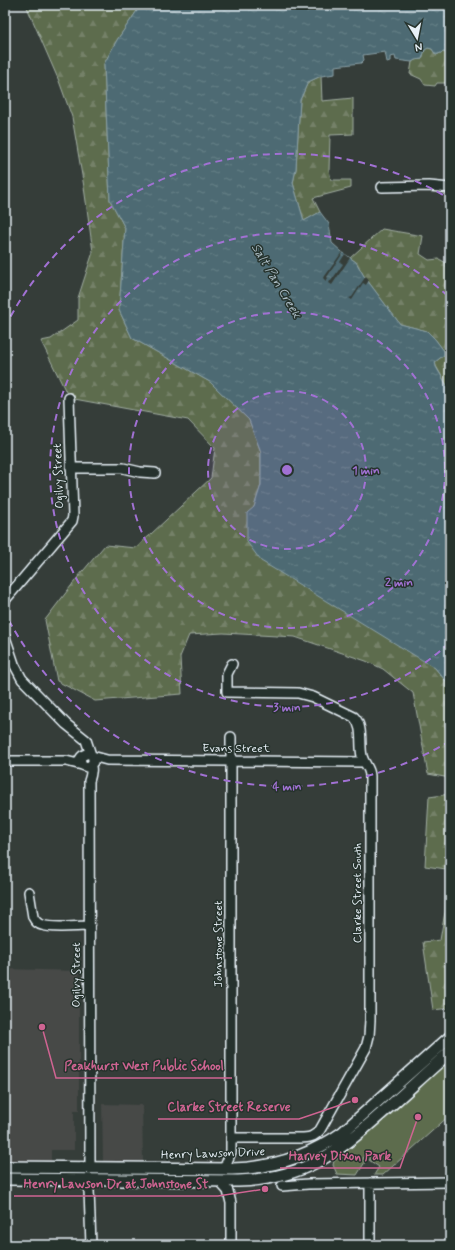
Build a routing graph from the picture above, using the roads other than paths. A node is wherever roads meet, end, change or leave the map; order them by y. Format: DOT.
graph roads {
  1 [pos="382,187"];
  2 [pos="450,188"];
  3 [pos="69,398"];
  4 [pos="71,468"];
  5 [pos="155,473"];
  6 [pos="5,600"];
  7 [pos="5,637"];
  8 [pos="232,664"];
  9 [pos="230,737"];
  10 [pos="87,760"];
  11 [pos="5,761"];
  12 [pos="230,761"];
  13 [pos="364,762"];
  14 [pos="29,892"];
  15 [pos="89,926"];
  16 [pos="450,1037"];
  17 [pos="450,1052"];
  18 [pos="231,1138"];
  19 [pos="231,1152"];
  20 [pos="5,1167"];
  21 [pos="90,1168"];
  22 [pos="224,1169"];
  23 [pos="241,1169"];
  24 [pos="5,1179"];
  25 [pos="82,1180"];
  26 [pos="219,1181"];
  27 [pos="450,1182"];
  28 [pos="370,1183"];
  29 [pos="282,1186"];
  30 [pos="90,1245"];
  31 [pos="231,1245"];
  32 [pos="370,1245"];
  1 -- 2 [label="street"];
  3 -- 4 [label="street, Ogilvy Street"];
  4 -- 5 [label="street"];
  4 -- 6 [label="street, Ogilvy Street"];
  7 -- 10 [label="street, Ogilvy Street"];
  8 -- 13 [label="street, Clarke Street South"];
  9 -- 12 [label="street, Johnstone Street"];
  10 -- 11 [label="street, Evans Street"];
  10 -- 12 [label="street, Evans Street"];
  10 -- 15 [label="street, Ogilvy Street"];
  12 -- 13 [label="street, Evans Street"];
  12 -- 18 [label="street, Johnstone Street"];
  13 -- 18 [label="street, Clarke Street South"];
  14 -- 15 [label="street"];
  15 -- 21 [label="street, Ogilvy Street"];
  16 -- 23 [label="main road, Henry Lawson Drive"];
  17 -- 26 [label="main road, Henry Lawson Drive"];
  18 -- 19 [label="street, Johnstone Street"];
  19 -- 22 [label="street, Johnstone Street"];
  19 -- 23 [label="street"];
  20 -- 21 [label="main road, Henry Lawson Drive"];
  21 -- 22 [label="main road, Henry Lawson Drive"];
  22 -- 23 [label="main road, Henry Lawson Drive"];
  24 -- 25 [label="main road, Henry Lawson Drive"];
  25 -- 26 [label="main road, Henry Lawson Drive"];
  25 -- 30 [label="street"];
  26 -- 31 [label="street"];
  27 -- 28 [label="street"];
  28 -- 29 [label="street"];
  28 -- 32 [label="street"];
}
